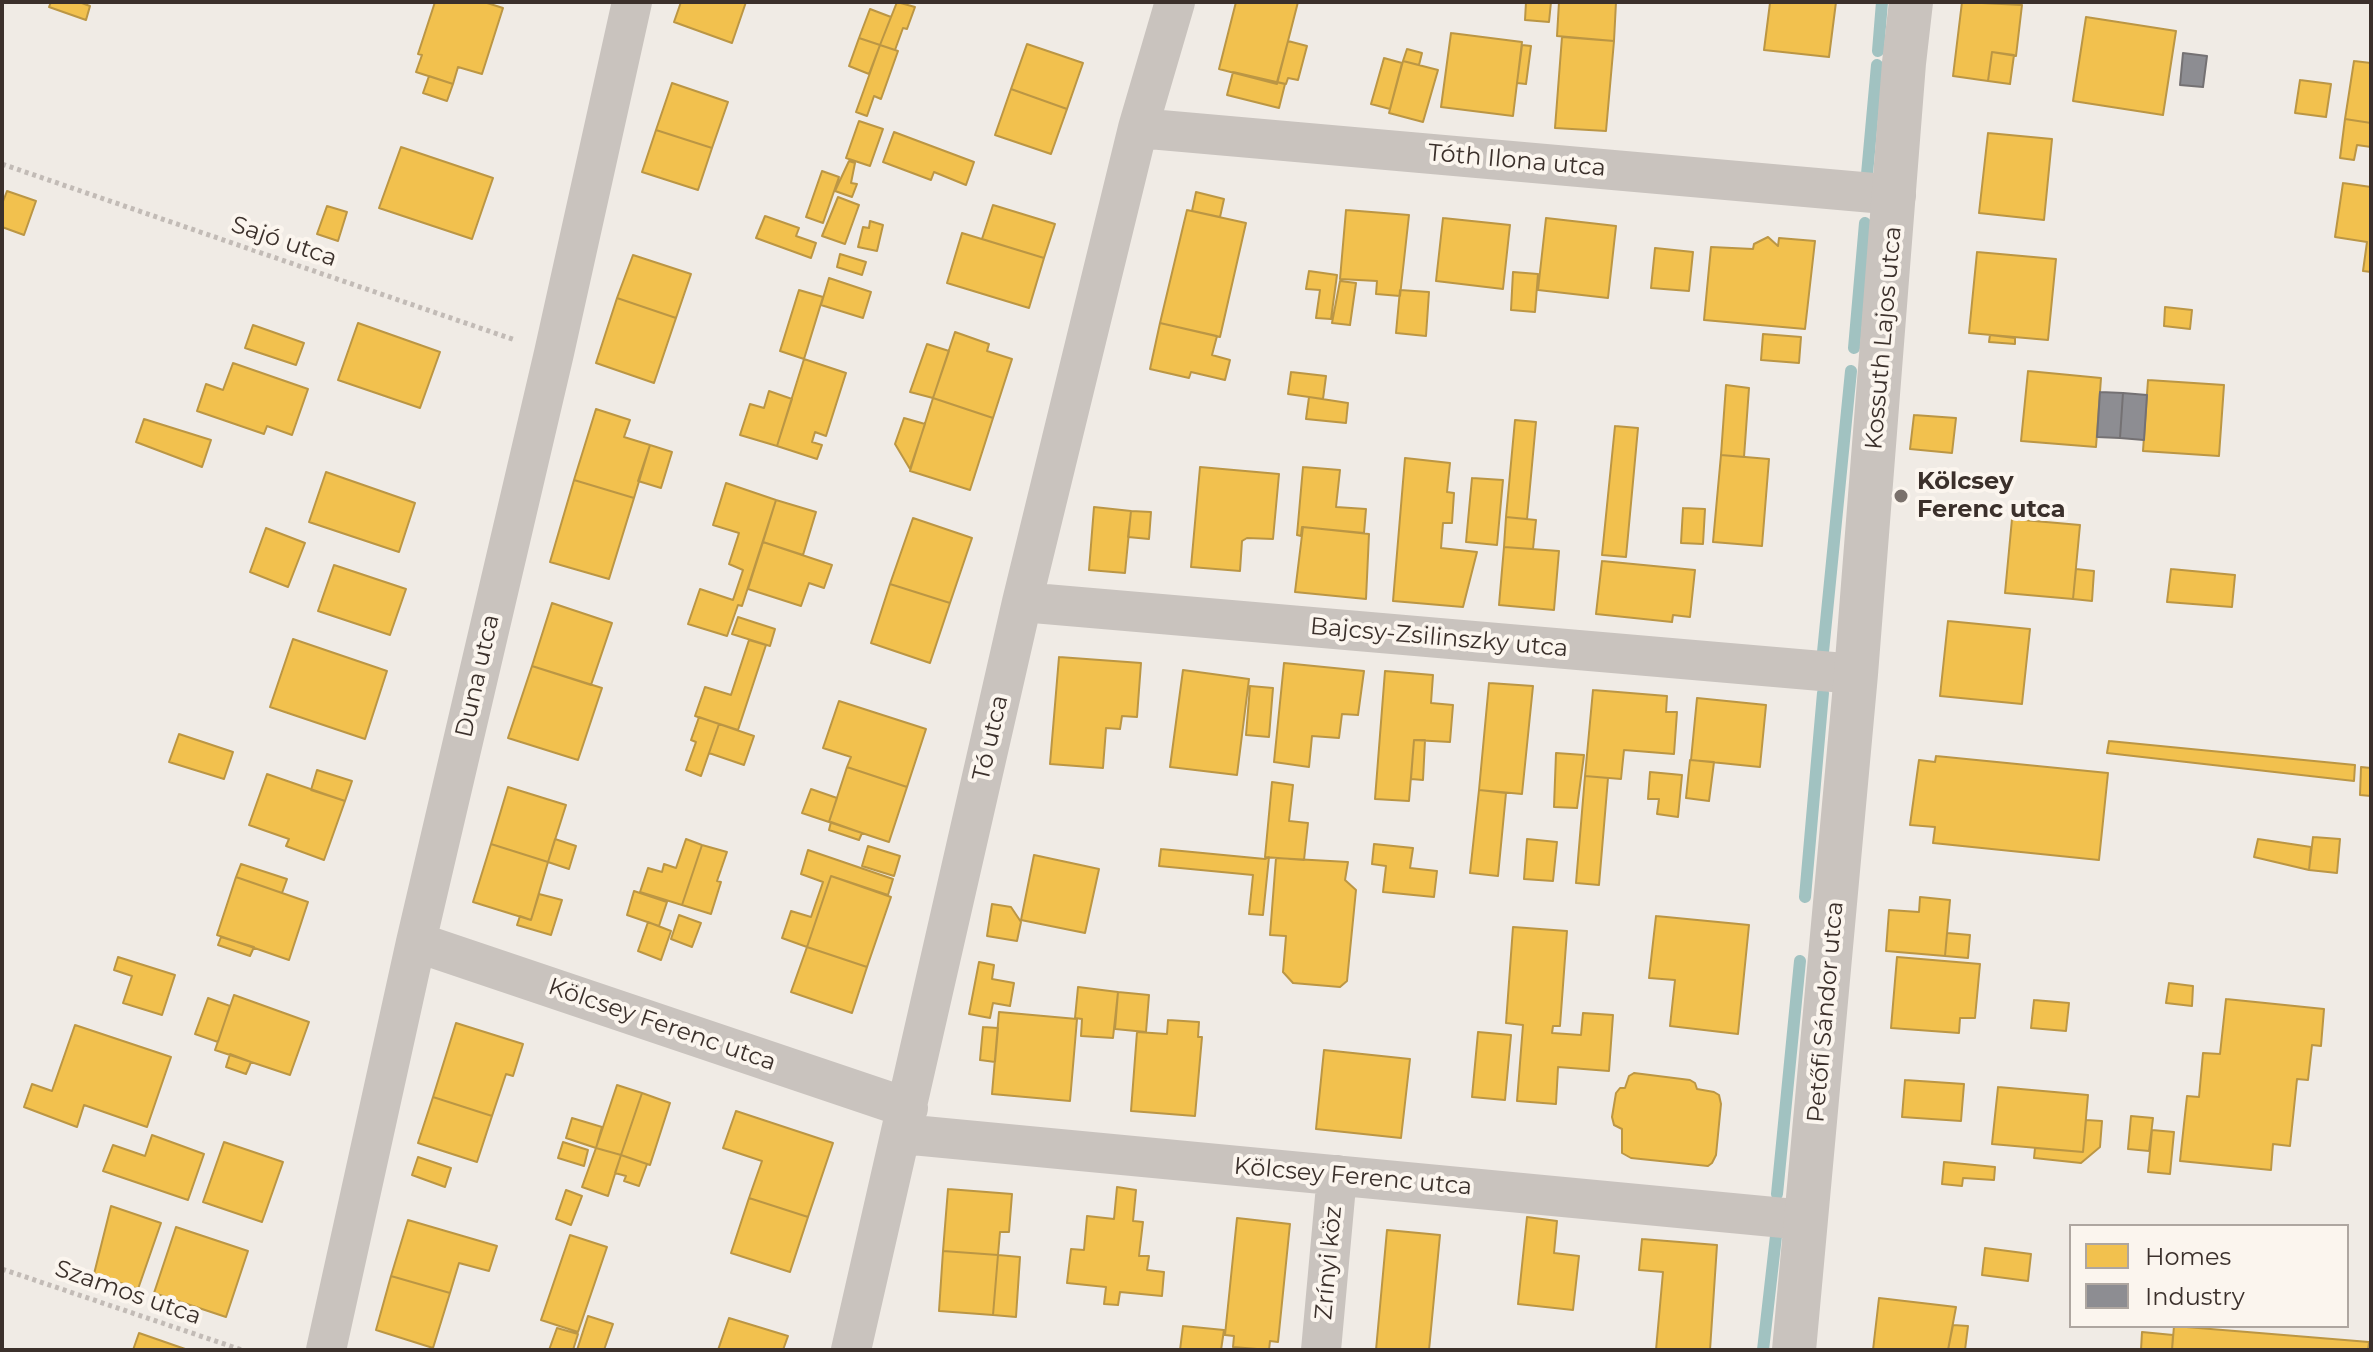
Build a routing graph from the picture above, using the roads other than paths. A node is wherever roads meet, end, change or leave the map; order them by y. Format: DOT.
graph roads {
  1 [pos="632,2"];
  2 [pos="1175,2"];
  3 [pos="1911,2"];
  4 [pos="1138,128"];
  5 [pos="1896,195"];
  6 [pos="1022,602"];
  7 [pos="1856,674"];
  8 [pos="416,942"];
  9 [pos="905,1121"];
  10 [pos="1337,1175"];
  11 [pos="1805,1220"];
  12 [pos="326,1350"];
  13 [pos="851,1350"];
  14 [pos="1321,1350"];
  15 [pos="1794,1350"];
  1 -- 8 [label="street, Duna utca"];
  2 -- 4 [label="street, Tó utca"];
  3 -- 5 [label="street, Kossuth Lajos utca"];
  4 -- 5 [label="street, Tóth Ilona utca"];
  4 -- 6 [label="street, Tó utca"];
  5 -- 7 [label="street, Kossuth Lajos utca"];
  6 -- 7 [label="street, Bajcsy-Zsilinszky utca"];
  6 -- 9 [label="street, Tó utca"];
  7 -- 11 [label="street, Petőfi Sándor utca"];
  8 -- 9 [label="street, Kölcsey Ferenc utca"];
  8 -- 12 [label="street, Duna utca"];
  9 -- 10 [label="street, Kölcsey Ferenc utca"];
  9 -- 13 [label="street, Tó utca"];
  10 -- 11 [label="street, Kölcsey Ferenc utca"];
  10 -- 14 [label="street, Zrínyi köz"];
  11 -- 15 [label="street, Petőfi Sándor utca"];
}
